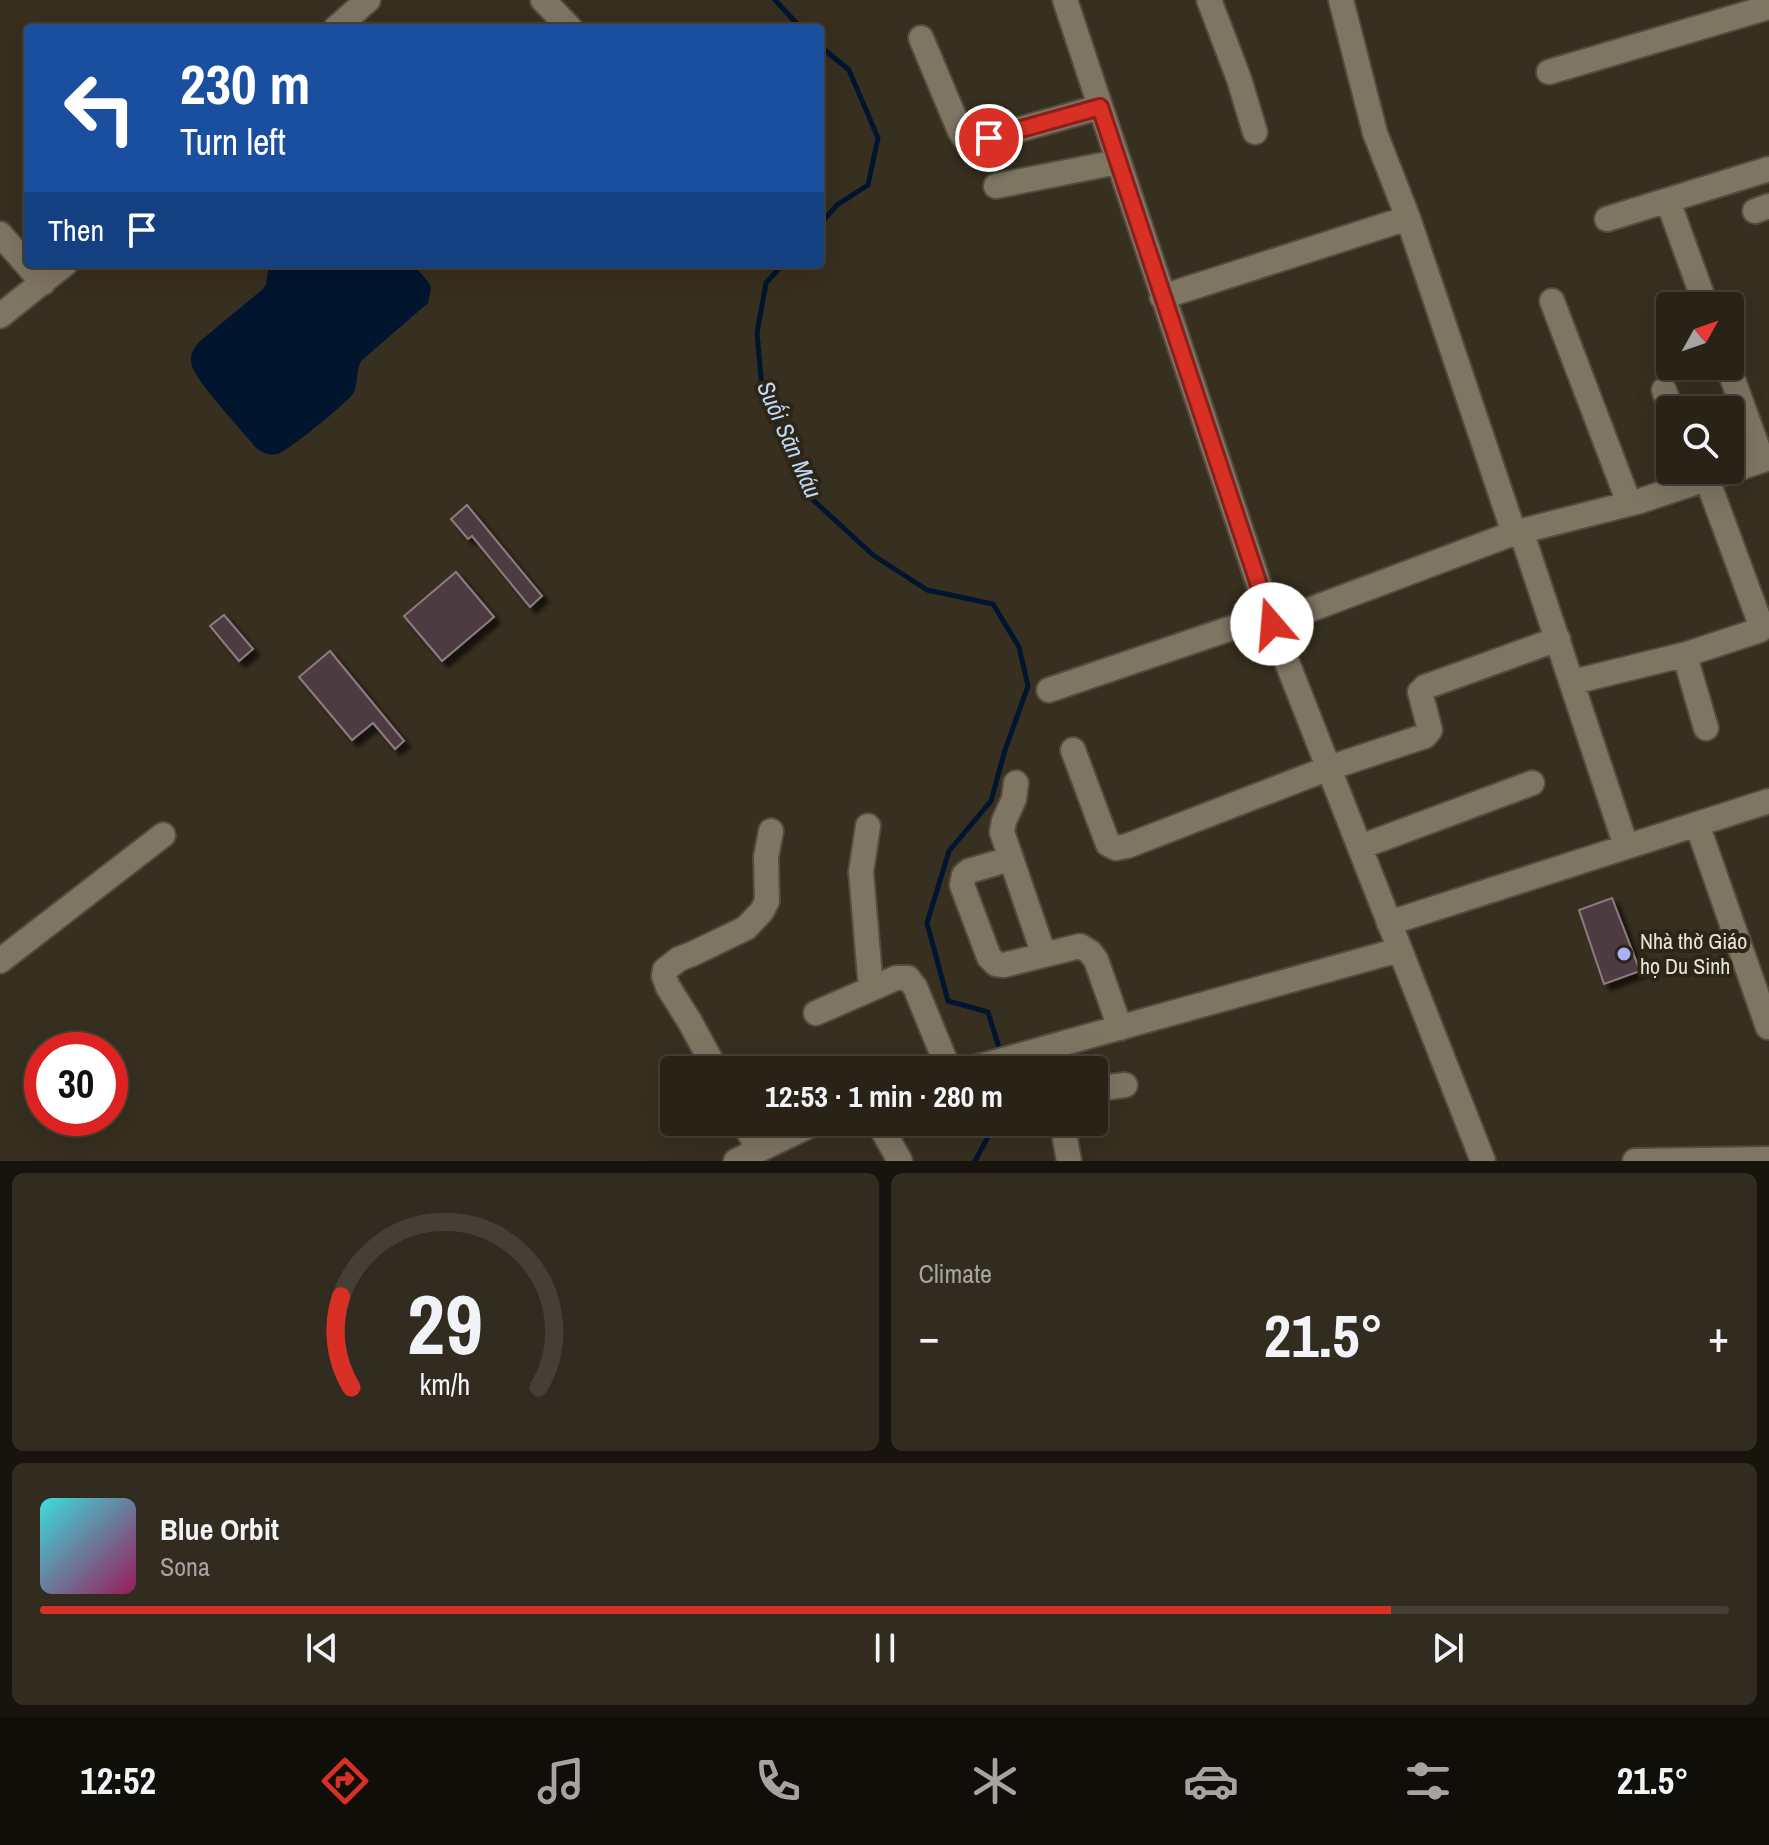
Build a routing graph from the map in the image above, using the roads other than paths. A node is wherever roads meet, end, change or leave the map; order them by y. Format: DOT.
graph roads {
  1 [pos="368,0"];
  2 [pos="543,0"];
  3 [pos="1065,0"];
  4 [pos="1209,0"];
  5 [pos="1341,0"];
  6 [pos="1769,7"];
  7 [pos="341,24"];
  8 [pos="566,24"];
  9 [pos="921,38"];
  10 [pos="1549,72"];
  11 [pos="1100,107"];
  12 [pos="1255,132"];
  13 [pos="1118,162"];
  14 [pos="1769,169"];
  15 [pos="996,186"];
  16 [pos="1668,201"];
  17 [pos="1408,218"];
  18 [pos="1607,219"];
  19 [pos="0,234"];
  20 [pos="24,261"];
  21 [pos="30,268"];
  22 [pos="60,268"];
  23 [pos="43,283"];
  24 [pos="1701,292"];
  25 [pos="1162,297"];
  26 [pos="1552,301"];
  27 [pos="0,316"];
  28 [pos="1734,380"];
  29 [pos="1766,459"];
  30 [pos="1744,465"];
  31 [pos="1681,484"];
  32 [pos="1703,484"];
  33 [pos="1629,503"];
  34 [pos="1518,532"];
  35 [pos="1271,619"];
  36 [pos="1558,639"];
  37 [pos="1687,654"];
  38 [pos="1573,682"];
  39 [pos="1049,690"];
  40 [pos="1706,728"];
  41 [pos="1073,750"];
  42 [pos="1329,768"];
  43 [pos="1016,783"];
  44 [pos="1532,783"];
  45 [pos="1769,801"];
  46 [pos="1697,824"];
  47 [pos="868,826"];
  48 [pos="771,831"];
  49 [pos="163,835"];
  50 [pos="1626,846"];
  51 [pos="1360,847"];
  52 [pos="1010,859"];
  53 [pos="1389,923"];
  54 [pos="1399,950"];
  55 [pos="1044,955"];
  56 [pos="0,961"];
  57 [pos="871,989"];
  58 [pos="816,1013"];
  59 [pos="1768,1027"];
  60 [pos="1120,1028"];
  61 [pos="708,1056"];
  62 [pos="943,1056"];
  63 [pos="1054,1056"];
  64 [pos="1125,1085"];
  65 [pos="1108,1087"];
  66 [pos="751,1136"];
  67 [pos="786,1136"];
  68 [pos="886,1136"];
  69 [pos="1065,1136"];
  70 [pos="758,1149"];
  71 [pos="1474,1158"];
  72 [pos="1769,1159"];
  73 [pos="736,1161"];
  74 [pos="900,1161"];
  75 [pos="1069,1161"];
  76 [pos="1635,1161"];
  1 -- 7 [label="street"];
  2 -- 8 [label="street"];
  3 -- 11 [label="street"];
  4 -- 12 [label="street"];
  5 -- 17 [label="street"];
  6 -- 10 [label="street"];
  9 -- 11 [label="street"];
  11 -- 13 [label="street"];
  13 -- 15 [label="street"];
  13 -- 25 [label="street"];
  14 -- 16 [label="street"];
  16 -- 18 [label="street"];
  16 -- 24 [label="street"];
  17 -- 25 [label="street"];
  17 -- 34 [label="street"];
  19 -- 20 [label="street"];
  21 -- 23 [label="street"];
  22 -- 23 [label="street"];
  23 -- 27 [label="street"];
  25 -- 35 [label="street"];
  26 -- 33 [label="street"];
  28 -- 29 [label="street"];
  29 -- 30 [label="street"];
  31 -- 33 [label="street"];
  32 -- 37 [label="street"];
  33 -- 34 [label="street"];
  34 -- 35 [label="street"];
  34 -- 36 [label="street"];
  35 -- 39 [label="street"];
  35 -- 42 [label="street"];
  36 -- 38 [label="street"];
  36 -- 42 [label="street"];
  37 -- 38 [label="street"];
  37 -- 40 [label="street"];
  38 -- 50 [label="street"];
  41 -- 42 [label="street"];
  42 -- 51 [label="street"];
  43 -- 52 [label="street"];
  44 -- 51 [label="street"];
  45 -- 46 [label="street"];
  46 -- 50 [label="street"];
  46 -- 59 [label="street"];
  47 -- 57 [label="street"];
  48 -- 61 [label="street"];
  49 -- 56 [label="street"];
  50 -- 53 [label="street"];
  51 -- 53 [label="street"];
  52 -- 55 [label="street"];
  52 -- 55 [label="street"];
  53 -- 54 [label="street"];
  54 -- 60 [label="street"];
  54 -- 71 [label="street"];
  55 -- 60 [label="street"];
  57 -- 58 [label="street"];
  57 -- 62 [label="street"];
  60 -- 63 [label="street"];
  64 -- 65 [label="street"];
  66 -- 70 [label="street"];
  67 -- 70 [label="street"];
  68 -- 74 [label="street"];
  69 -- 75 [label="street"];
  70 -- 73 [label="street"];
  72 -- 76 [label="street"];
}
